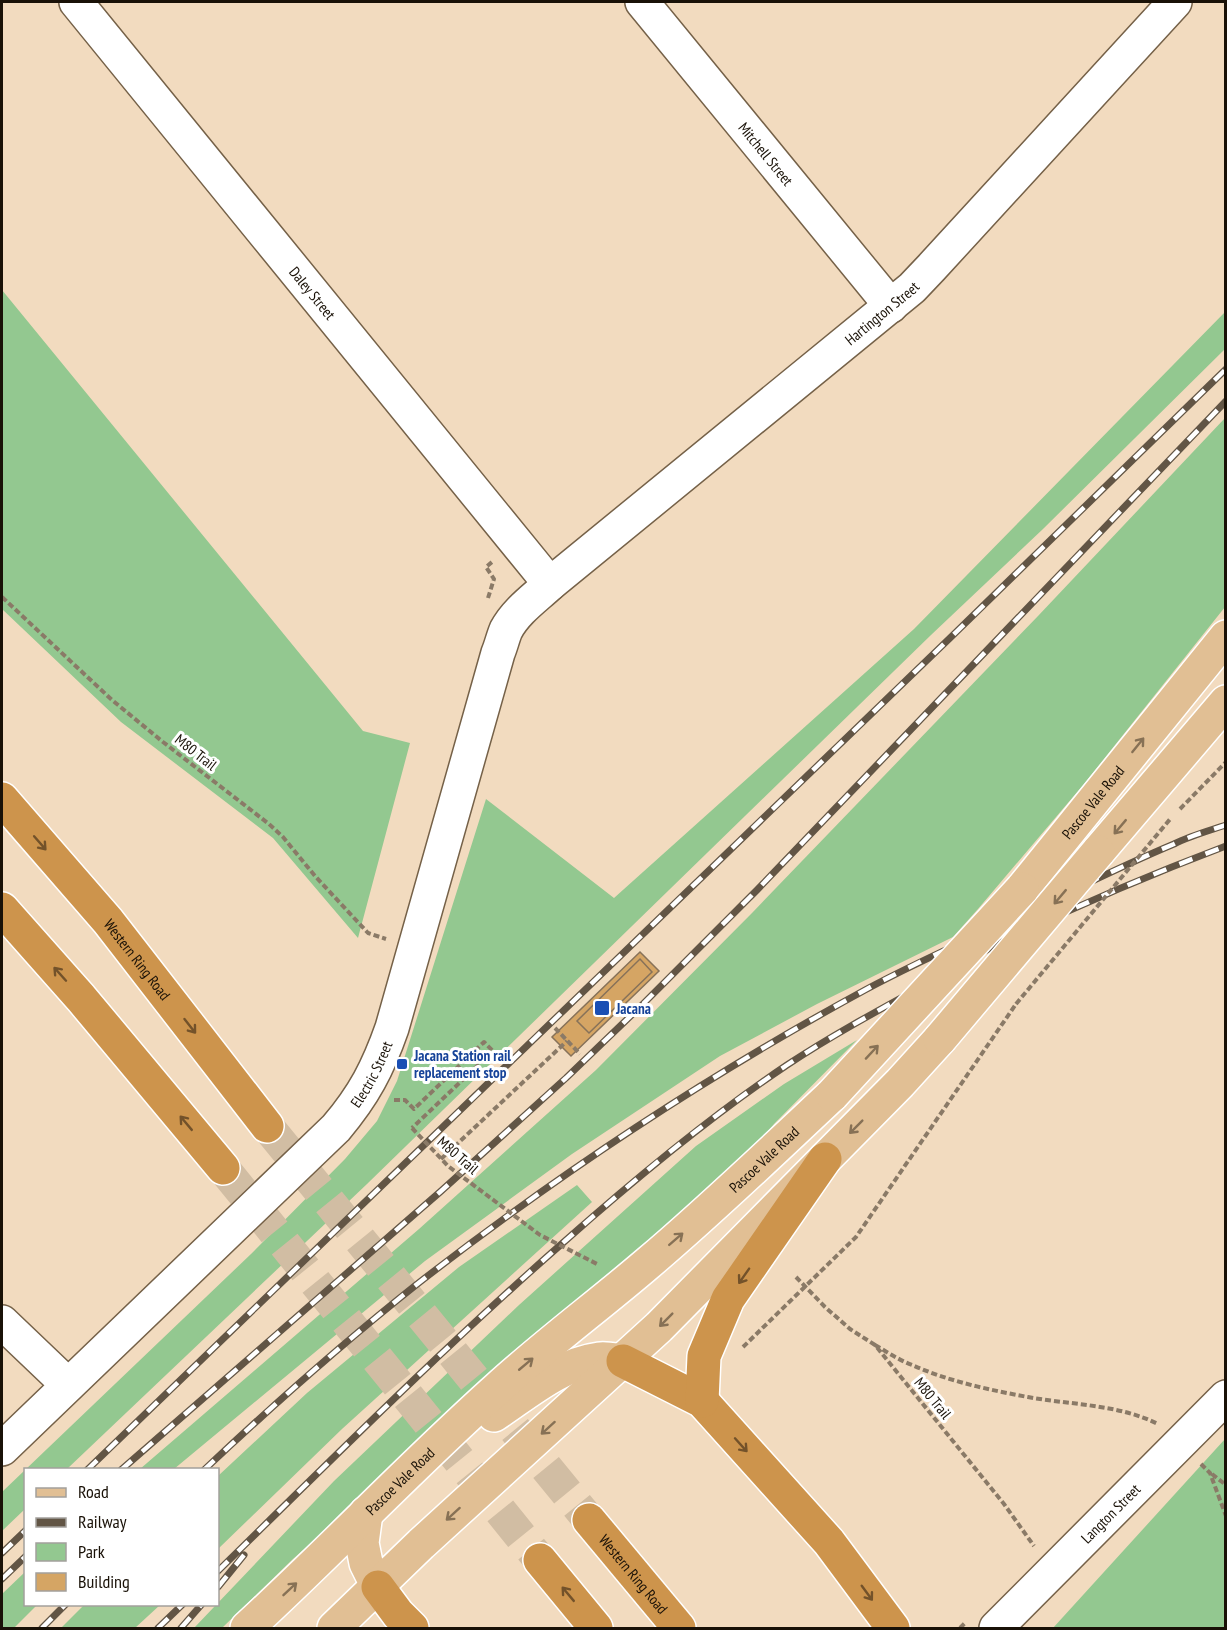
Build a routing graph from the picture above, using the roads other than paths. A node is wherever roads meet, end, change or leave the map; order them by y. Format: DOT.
graph roads {
  1 [pos="76,2"];
  2 [pos="642,2"];
  3 [pos="1175,2"];
  4 [pos="891,306"];
  5 [pos="550,584"];
  6 [pos="1226,637"];
  7 [pos="1226,702"];
  8 [pos="2,799"];
  9 [pos="2,909"];
  10 [pos="267,1126"];
  11 [pos="825,1159"];
  12 [pos="223,1168"];
  13 [pos="2,1322"];
  14 [pos="623,1361"];
  15 [pos="68,1385"];
  16 [pos="1226,1397"];
  17 [pos="702,1401"];
  18 [pos="2,1449"];
  19 [pos="406,1475"];
  20 [pos="366,1513"];
  21 [pos="589,1520"];
  22 [pos="540,1560"];
  23 [pos="378,1587"];
  24 [pos="247,1629"];
  25 [pos="334,1629"];
  26 [pos="412,1629"];
  27 [pos="596,1629"];
  28 [pos="679,1629"];
  29 [pos="893,1629"];
  30 [pos="996,1629"];
  1 -- 5 [label="street, Daley Street"];
  2 -- 4 [label="street, Mitchell Street"];
  3 -- 4 [label="street, Hartington Street"];
  4 -- 5 [label="street, Hartington Street"];
  5 -- 15 [label="street, Electric Street"];
  19 -- 6 [label="main road, Pascoe Vale Road, one-way, bridge"];
  7 -- 11 [label="main road, one-way, bridge"];
  8 -- 10 [label="highway, Western Ring Road, one-way"];
  12 -- 9 [label="highway, one-way"];
  11 -- 14 [label="main road, one-way"];
  11 -- 17 [label="highway, one-way"];
  13 -- 15 [label="street"];
  14 -- 17 [label="highway"];
  14 -- 19 [label="main road"];
  14 -- 23 [label="main road, one-way"];
  15 -- 18 [label="street, Electric Street"];
  16 -- 30 [label="street, Langton Street"];
  17 -- 29 [label="highway, one-way"];
  19 -- 20 [label="main road, Pascoe Vale Road"];
  20 -- 23 [label="main road"];
  24 -- 20 [label="main road, Pascoe Vale Road, one-way"];
  21 -- 28 [label="highway, Western Ring Road"];
  27 -- 22 [label="highway, one-way"];
  23 -- 25 [label="main road"];
  23 -- 26 [label="highway"];
}
